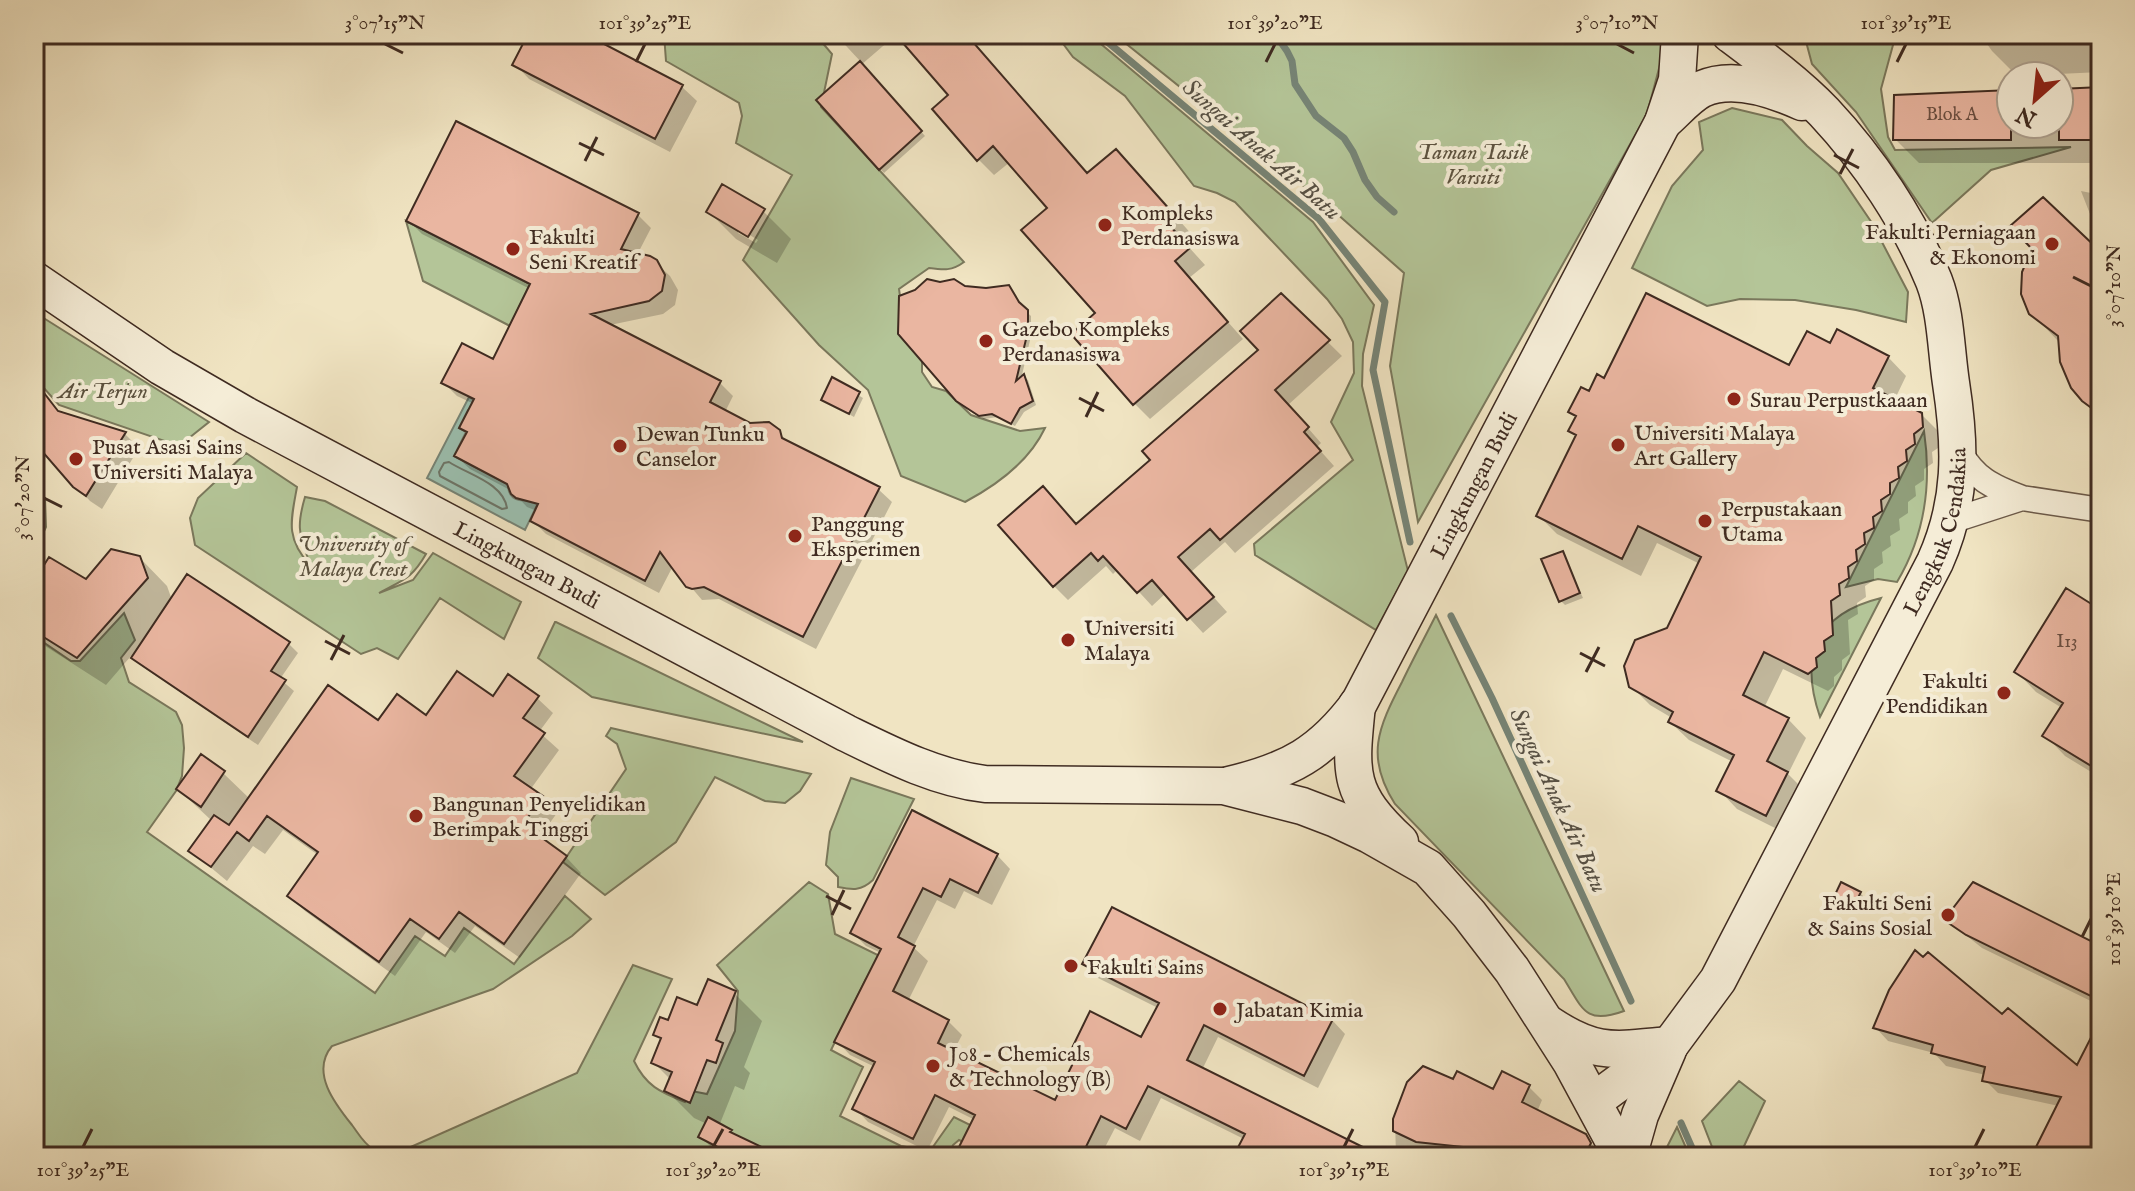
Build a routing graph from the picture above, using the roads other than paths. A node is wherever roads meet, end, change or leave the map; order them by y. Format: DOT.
graph roads {
  1 [pos="1680,34"];
  2 [pos="1718,34"];
  3 [pos="1730,34"];
  4 [pos="1769,34"];
  5 [pos="1822,110"];
  6 [pos="1663,122"];
  7 [pos="34,280"];
  8 [pos="1958,450"];
  9 [pos="2022,498"];
  10 [pos="2101,510"];
  11 [pos="1951,521"];
  12 [pos="1357,705"];
  13 [pos="1224,786"];
  14 [pos="1428,868"];
  15 [pos="1547,1023"];
  16 [pos="1670,1045"];
  17 [pos="1594,1101"];
  18 [pos="1619,1157"];
  19 [pos="1628,1157"];
  1 -- 6 [label="street, Lingkungan Budi"];
  2 -- 6 [label="street, Lingkungan Budi"];
  3 -- 5 [label="street, Lengkuk Cendakia"];
  4 -- 5 [label="street"];
  5 -- 6 [label="street"];
  5 -- 8 [label="street, Lengkuk Cendakia"];
  6 -- 12 [label="street, Lingkungan Budi"];
  7 -- 13 [label="street, Lingkungan Budi"];
  8 -- 9 [label="street"];
  8 -- 11 [label="street, Lengkuk Cendakia"];
  9 -- 10 [label="street"];
  9 -- 11 [label="street"];
  11 -- 16 [label="street, Lengkuk Cendakia"];
  12 -- 13 [label="street, Lingkungan Budi"];
  12 -- 14 [label="street"];
  13 -- 14 [label="street, Lingkungan Budi"];
  14 -- 15 [label="street, Lingkungan Budi"];
  15 -- 16 [label="street"];
  15 -- 17 [label="street"];
  16 -- 17 [label="street, Lengkuk Cendakia"];
  16 -- 19 [label="street, Lengkuk Cendakia"];
  17 -- 18 [label="street"];
}
